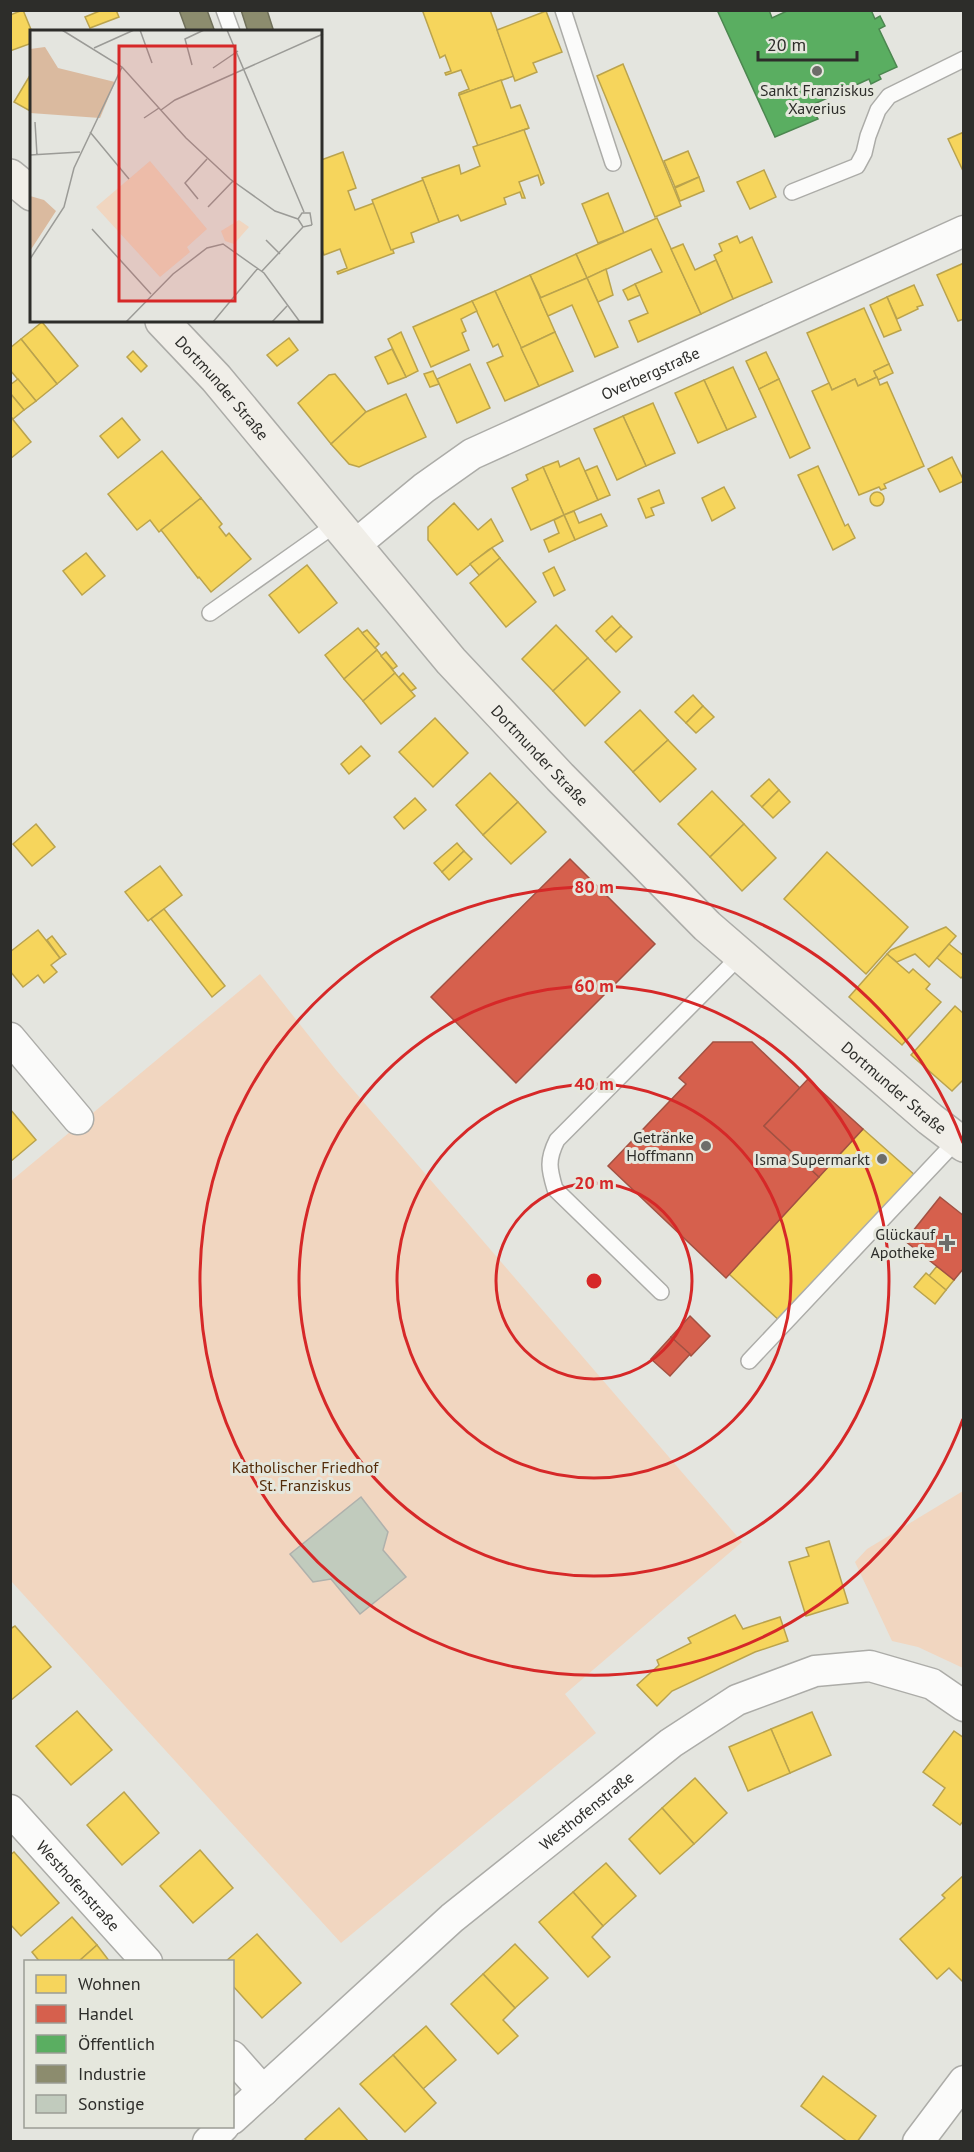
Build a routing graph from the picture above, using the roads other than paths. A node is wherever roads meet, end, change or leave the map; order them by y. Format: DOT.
graph roads {
  1 [pos="224,10"];
  2 [pos="563,10"];
  3 [pos="231,30"];
  4 [pos="963,59"];
  5 [pos="613,163"];
  6 [pos="792,192"];
  7 [pos="963,231"];
  8 [pos="163,322"];
  9 [pos="346,535"];
  10 [pos="210,613"];
  11 [pos="741,955"];
  12 [pos="10,1038"];
  13 [pos="78,1119"];
  14 [pos="960,1142"];
  15 [pos="661,1292"];
  16 [pos="749,1361"];
  17 [pos="963,1706"];
  18 [pos="10,1810"];
  19 [pos="145,1960"];
  20 [pos="234,2058"];
  21 [pos="963,2081"];
  22 [pos="263,2091"];
  23 [pos="234,2117"];
  24 [pos="223,2128"];
  25 [pos="208,2142"];
  26 [pos="918,2142"];
  1 -- 3 [label="lane"];
  2 -- 5 [label="lane"];
  4 -- 6 [label="lane"];
  7 -- 9 [label="street, Overbergstraße"];
  8 -- 9 [label="main road, Dortmunder Straße"];
  9 -- 10 [label="lane"];
  9 -- 11 [label="main road, Dortmunder Straße"];
  11 -- 14 [label="main road, Dortmunder Straße"];
  11 -- 15 [label="lane"];
  12 -- 13 [label="street"];
  14 -- 16 [label="lane"];
  17 -- 22 [label="street, Westhofenstraße"];
  18 -- 19 [label="street, Westhofenstraße"];
  20 -- 22 [label="street"];
  21 -- 26 [label="street"];
  22 -- 23 [label="street, Westhofenstraße"];
  24 -- 25 [label="street"];
}
